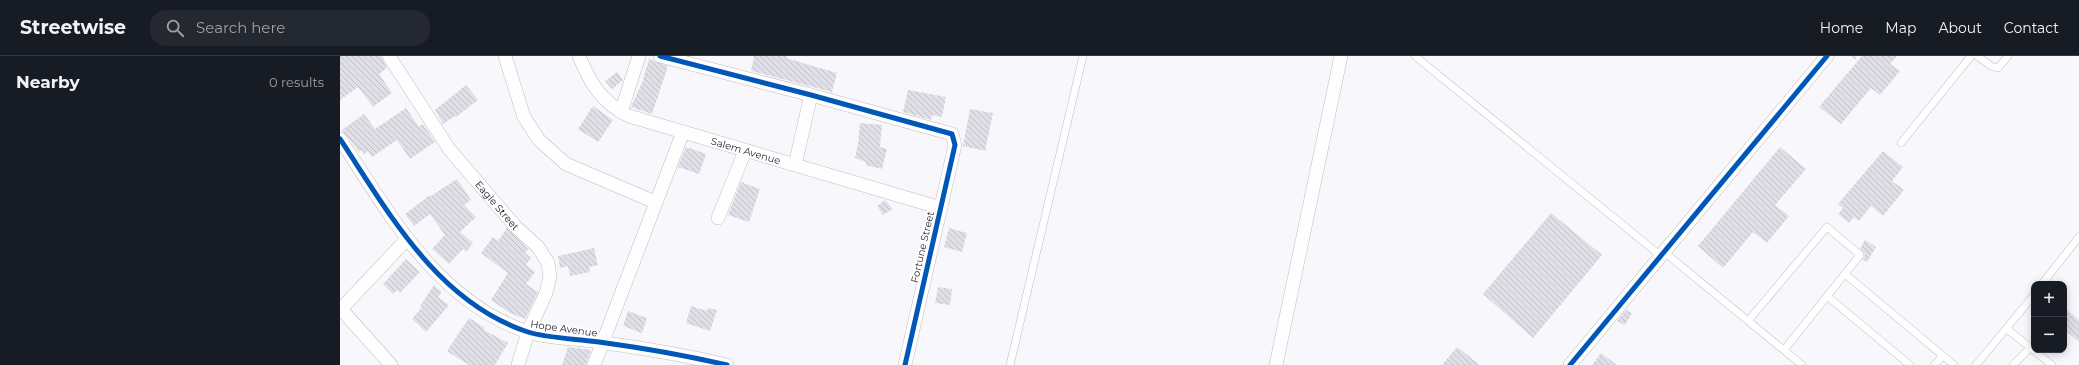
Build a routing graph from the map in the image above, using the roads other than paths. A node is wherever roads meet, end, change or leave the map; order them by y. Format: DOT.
graph roads {
  1 [pos="389,56"];
  2 [pos="505,56"];
  3 [pos="579,56"];
  4 [pos="639,56"];
  5 [pos="660,56"];
  6 [pos="1083,56"];
  7 [pos="1341,56"];
  8 [pos="1415,56"];
  9 [pos="1827,56"];
  10 [pos="1971,56"];
  11 [pos="1977,56"];
  12 [pos="2008,56"];
  13 [pos="811,95"];
  14 [pos="621,112"];
  15 [pos="683,132"];
  16 [pos="340,139"];
  17 [pos="1901,143"];
  18 [pos="745,151"];
  19 [pos="795,165"];
  20 [pos="655,202"];
  21 [pos="940,208"];
  22 [pos="718,218"];
  23 [pos="2079,237"];
  24 [pos="406,240"];
  25 [pos="1662,254"];
  26 [pos="1845,274"];
  27 [pos="2044,281"];
  28 [pos="1827,296"];
  29 [pos="2031,299"];
  30 [pos="340,309"];
  31 [pos="1748,321"];
  32 [pos="2007,329"];
  33 [pos="528,332"];
  34 [pos="602,342"];
  35 [pos="2030,348"];
  36 [pos="1784,350"];
  37 [pos="1943,356"];
  38 [pos="391,365"];
  39 [pos="518,365"];
  40 [pos="594,365"];
  41 [pos="727,365"];
  42 [pos="905,365"];
  43 [pos="1010,365"];
  44 [pos="1276,365"];
  45 [pos="1570,365"];
  46 [pos="1802,365"];
  47 [pos="1910,365"];
  48 [pos="1934,365"];
  49 [pos="1954,365"];
  50 [pos="1976,365"];
  51 [pos="2014,365"];
  52 [pos="2052,365"];
  1 -- 33 [label="street, Eagle Street"];
  2 -- 20 [label="street"];
  3 -- 14 [label="street, Salem Avenue"];
  4 -- 14 [label="street"];
  5 -- 13 [label="street"];
  6 -- 43 [label="lane"];
  7 -- 44 [label="street"];
  8 -- 25 [label="lane"];
  9 -- 25 [label="street"];
  10 -- 17 [label="lane"];
  11 -- 12 [label="lane"];
  13 -- 19 [label="street"];
  13 -- 21 [label="street, Fortune Street"];
  14 -- 15 [label="street, Salem Avenue"];
  15 -- 18 [label="street, Salem Avenue"];
  15 -- 20 [label="street"];
  16 -- 24 [label="street, Hope Avenue"];
  18 -- 19 [label="street, Salem Avenue"];
  18 -- 22 [label="street"];
  19 -- 21 [label="street, Salem Avenue"];
  20 -- 34 [label="street"];
  21 -- 42 [label="street, Fortune Street"];
  23 -- 27 [label="lane"];
  24 -- 30 [label="street"];
  24 -- 33 [label="street, Hope Avenue"];
  25 -- 31 [label="lane"];
  25 -- 45 [label="street"];
  26 -- 28 [label="lane"];
  26 -- 31 [label="lane"];
  26 -- 37 [label="lane"];
  28 -- 36 [label="lane"];
  28 -- 47 [label="lane"];
  29 -- 32 [label="lane"];
  30 -- 38 [label="street"];
  31 -- 36 [label="lane"];
  32 -- 35 [label="lane"];
  32 -- 50 [label="lane"];
  33 -- 34 [label="street, Hope Avenue"];
  33 -- 39 [label="street, Eagle Street"];
  34 -- 40 [label="street"];
  34 -- 41 [label="street, Hope Avenue"];
  35 -- 51 [label="lane"];
  35 -- 52 [label="lane"];
  36 -- 46 [label="lane"];
  37 -- 48 [label="lane"];
  37 -- 49 [label="lane"];
}
